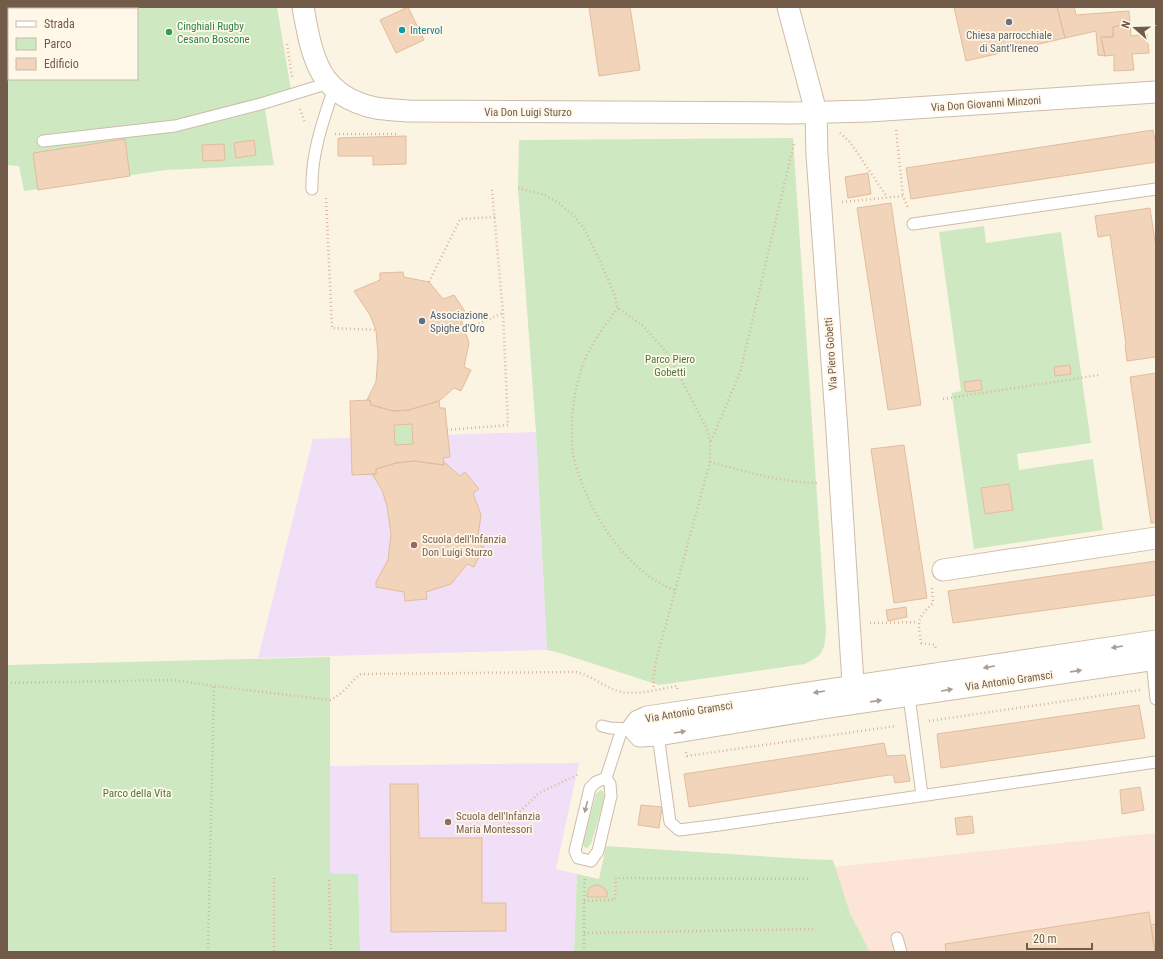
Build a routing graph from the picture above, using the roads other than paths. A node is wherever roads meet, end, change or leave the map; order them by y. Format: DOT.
graph roads {
  1 [pos="303,7"];
  2 [pos="788,7"];
  3 [pos="331,86"];
  4 [pos="1156,92"];
  5 [pos="816,112"];
  6 [pos="43,141"];
  7 [pos="312,189"];
  8 [pos="1156,189"];
  9 [pos="913,224"];
  10 [pos="1156,538"];
  11 [pos="943,570"];
  12 [pos="1155,654"];
  13 [pos="854,695"];
  14 [pos="909,696"];
  15 [pos="1156,699"];
  16 [pos="602,726"];
  17 [pos="628,729"];
  18 [pos="658,735"];
  19 [pos="1156,762"];
  20 [pos="607,774"];
  21 [pos="922,795"];
  22 [pos="897,938"];
  23 [pos="901,952"];
  1 -- 3 [label="street, Via Don Luigi Sturzo"];
  2 -- 5 [label="street, Via Piero Gobetti"];
  3 -- 5 [label="street, Via Don Luigi Sturzo"];
  3 -- 6 [label="lane"];
  3 -- 7 [label="lane"];
  4 -- 5 [label="street, Via Don Giovanni Minzoni"];
  5 -- 13 [label="street, Via Piero Gobetti"];
  8 -- 9 [label="lane"];
  10 -- 11 [label="street"];
  12 -- 13 [label="street, Via Antonio Gramsci, one-way"];
  14 -- 12 [label="street, Via Antonio Gramsci, one-way"];
  12 -- 15 [label="lane"];
  13 -- 14 [label="street, Via Antonio Gramsci, one-way"];
  13 -- 17 [label="street, Via Antonio Gramsci, one-way"];
  18 -- 13 [label="street, Via Antonio Gramsci, one-way"];
  14 -- 21 [label="lane"];
  16 -- 17 [label="lane"];
  17 -- 18 [label="street, Via Antonio Gramsci"];
  17 -- 20 [label="lane"];
  18 -- 21 [label="lane"];
  19 -- 21 [label="lane"];
  20 -- 20 [label="lane, one-way"];
  22 -- 23 [label="lane"];
}
